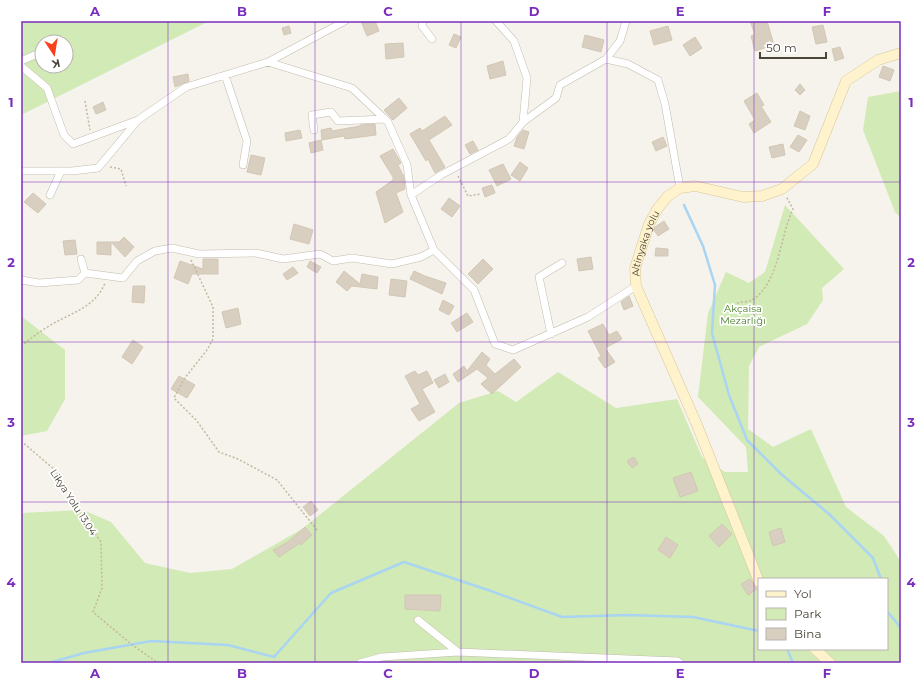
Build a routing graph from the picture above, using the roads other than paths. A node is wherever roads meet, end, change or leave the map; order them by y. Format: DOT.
graph roads {
  1 [pos="345,21"];
  2 [pos="423,21"];
  3 [pos="496,21"];
  4 [pos="626,21"];
  5 [pos="432,39"];
  6 [pos="901,53"];
  7 [pos="34,55"];
  8 [pos="606,59"];
  9 [pos="21,61"];
  10 [pos="268,62"];
  11 [pos="21,66"];
  12 [pos="225,75"];
  13 [pos="385,118"];
  14 [pos="138,120"];
  15 [pos="523,122"];
  16 [pos="314,130"];
  17 [pos="243,165"];
  18 [pos="21,171"];
  19 [pos="61,171"];
  20 [pos="680,188"];
  21 [pos="50,195"];
  22 [pos="411,195"];
  23 [pos="434,250"];
  24 [pos="81,259"];
  25 [pos="562,263"];
  26 [pos="85,273"];
  27 [pos="21,280"];
  28 [pos="636,286"];
  29 [pos="550,334"];
  30 [pos="758,579"];
  31 [pos="418,620"];
  32 [pos="816,650"];
  33 [pos="458,652"];
  34 [pos="360,663"];
  35 [pos="680,663"];
  36 [pos="830,663"];
  1 -- 10 [label="street"];
  2 -- 5 [label="street"];
  3 -- 15 [label="street"];
  4 -- 8 [label="street"];
  6 -- 20 [label="main road"];
  7 -- 9 [label="street"];
  8 -- 15 [label="street"];
  8 -- 20 [label="street"];
  10 -- 12 [label="street"];
  10 -- 13 [label="street"];
  11 -- 14 [label="street"];
  12 -- 14 [label="street"];
  12 -- 17 [label="street"];
  13 -- 16 [label="street"];
  13 -- 22 [label="street"];
  14 -- 19 [label="street"];
  15 -- 22 [label="street"];
  18 -- 19 [label="street"];
  19 -- 21 [label="street"];
  20 -- 28 [label="main road, Altinyaka yolu"];
  22 -- 23 [label="street"];
  23 -- 26 [label="street"];
  23 -- 29 [label="street"];
  24 -- 26 [label="street"];
  25 -- 29 [label="street"];
  26 -- 27 [label="street"];
  28 -- 29 [label="street"];
  28 -- 30 [label="main road, Altinyaka yolu"];
  31 -- 33 [label="street"];
  32 -- 36 [label="main road"];
  33 -- 34 [label="street"];
  33 -- 35 [label="street"];
}
